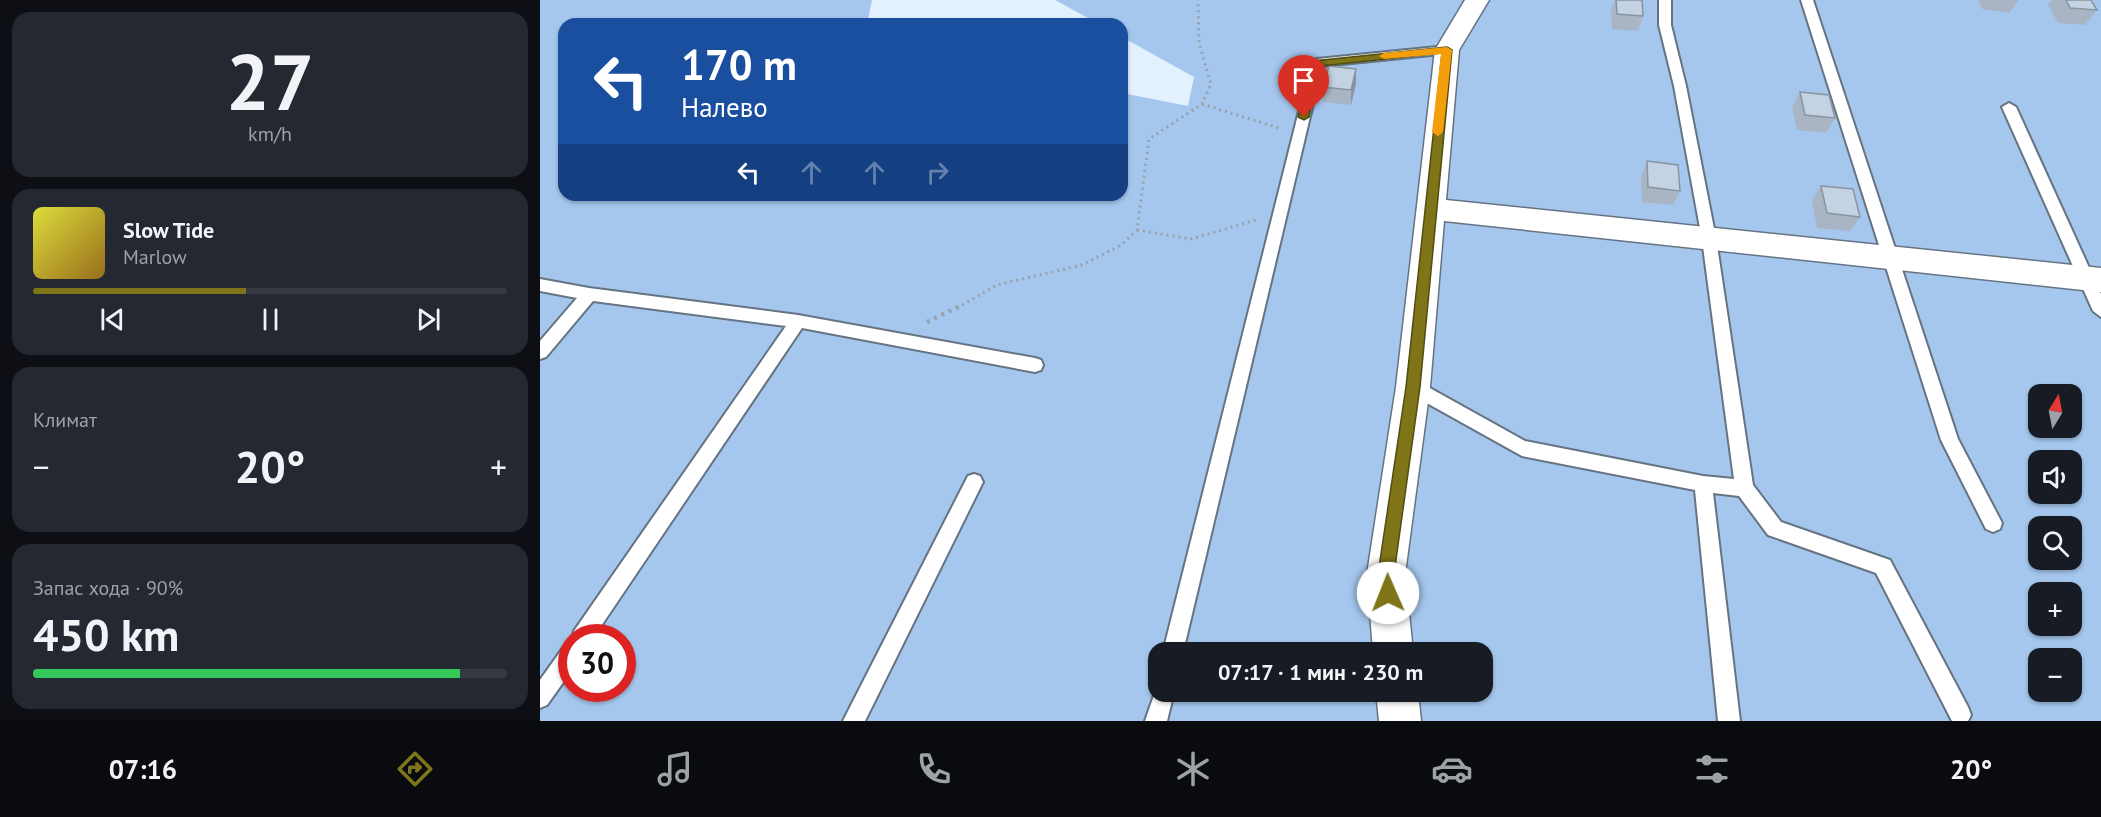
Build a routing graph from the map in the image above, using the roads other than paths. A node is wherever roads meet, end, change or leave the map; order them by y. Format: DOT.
graph roads {
  1 [pos="1477,0"];
  2 [pos="1665,0"];
  3 [pos="1807,0"];
  4 [pos="1447,50"];
  5 [pos="2009,107"];
  6 [pos="1429,209"];
  7 [pos="1708,239"];
  8 [pos="1888,257"];
  9 [pos="2094,279"];
  10 [pos="540,285"];
  11 [pos="589,294"];
  12 [pos="2101,311"];
  13 [pos="798,321"];
  14 [pos="540,352"];
  15 [pos="1035,365"];
  16 [pos="1413,387"];
  17 [pos="974,482"];
  18 [pos="1703,484"];
  19 [pos="1744,488"];
  20 [pos="1993,523"];
  21 [pos="591,624"];
  22 [pos="1175,642"];
  23 [pos="1393,642"];
  24 [pos="558,672"];
  25 [pos="540,698"];
  26 [pos="1161,702"];
  27 [pos="1398,702"];
  28 [pos="1960,715"];
  29 [pos="854,721"];
  30 [pos="1156,721"];
  31 [pos="1400,721"];
  32 [pos="1730,721"];
  1 -- 4 [label="street"];
  2 -- 7 [label="lane"];
  3 -- 8 [label="lane"];
  4 -- 6 [label="street"];
  4 -- 22 [label="lane"];
  5 -- 9 [label="lane"];
  6 -- 7 [label="street"];
  6 -- 16 [label="street"];
  7 -- 8 [label="street"];
  7 -- 19 [label="lane"];
  8 -- 9 [label="street"];
  8 -- 20 [label="lane"];
  9 -- 12 [label="lane"];
  10 -- 11 [label="lane"];
  11 -- 13 [label="lane"];
  11 -- 14 [label="lane"];
  13 -- 15 [label="lane"];
  13 -- 21 [label="lane"];
  16 -- 18 [label="lane"];
  16 -- 23 [label="street"];
  17 -- 29 [label="lane"];
  18 -- 19 [label="lane"];
  18 -- 32 [label="lane"];
  19 -- 28 [label="lane"];
  24 -- 25 [label="lane"];
  26 -- 30 [label="lane"];
  27 -- 31 [label="street"];
}
